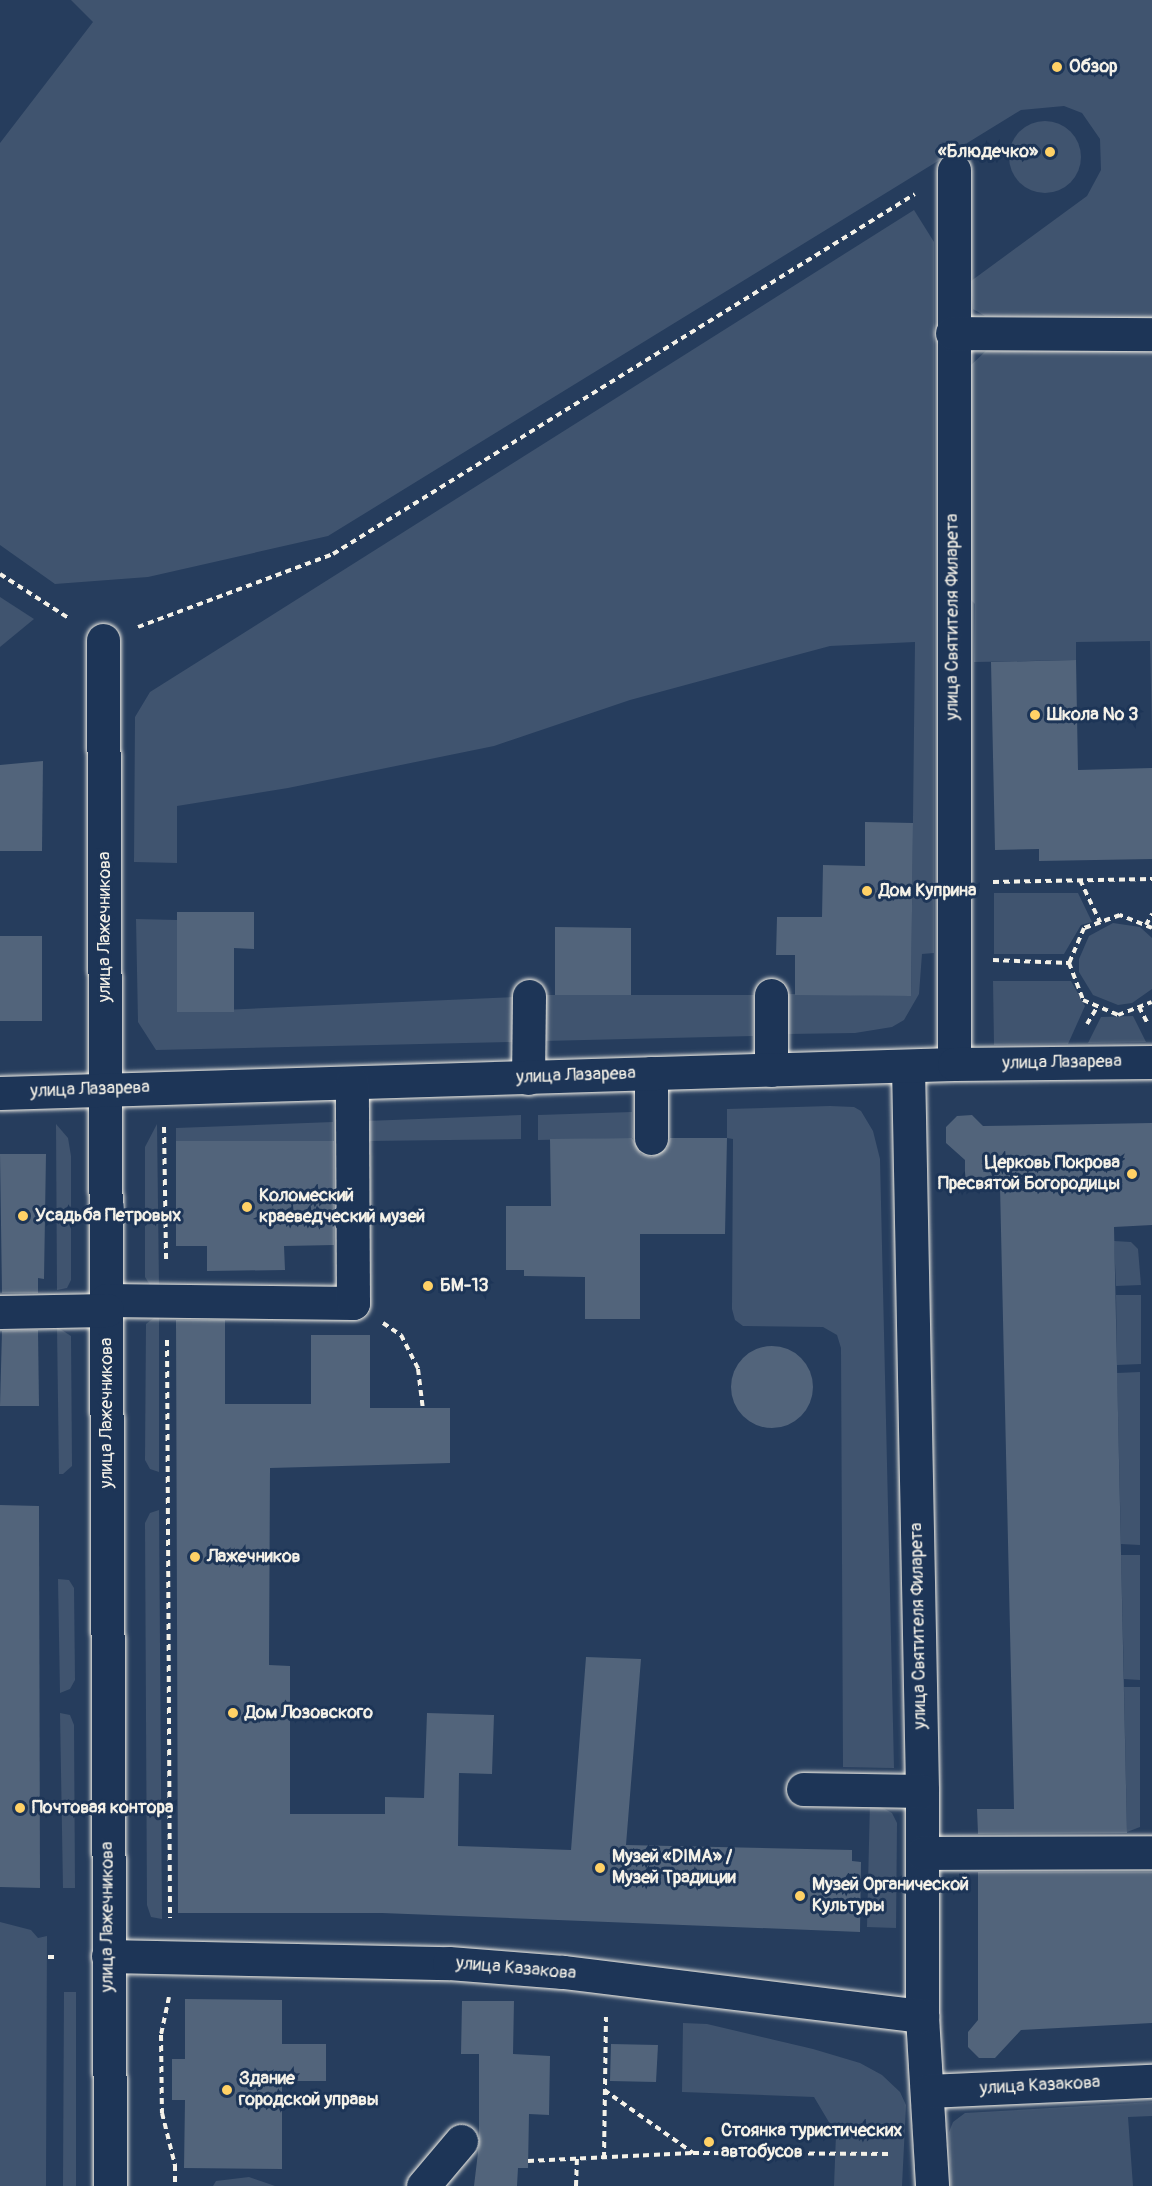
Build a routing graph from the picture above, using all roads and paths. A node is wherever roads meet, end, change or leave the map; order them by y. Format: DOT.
graph roads {
  1 [pos="954,170"];
  2 [pos="952,333"];
  3 [pos="1152,334"];
  4 [pos="0,574"];
  5 [pos="103,640"];
  6 [pos="1152,879"];
  7 [pos="1080,880"];
  8 [pos="954,883"];
  9 [pos="1152,914"];
  10 [pos="1100,922"];
  11 [pos="1146,925"];
  12 [pos="1152,928"];
  13 [pos="954,961"];
  14 [pos="1069,963"];
  15 [pos="771,995"];
  16 [pos="530,996"];
  17 [pos="1152,1002"];
  18 [pos="1152,1062"];
  19 [pos="954,1064"];
  20 [pos="908,1066"];
  21 [pos="771,1070"];
  22 [pos="651,1073"];
  23 [pos="528,1078"];
  24 [pos="352,1083"];
  25 [pos="164,1088"];
  26 [pos="107,1091"];
  27 [pos="0,1093"];
  28 [pos="651,1138"];
  29 [pos="166,1300"];
  30 [pos="353,1303"];
  31 [pos="107,1305"];
  32 [pos="0,1312"];
  33 [pos="423,1408"];
  34 [pos="803,1789"];
  35 [pos="922,1791"];
  36 [pos="1152,1852"];
  37 [pos="922,1853"];
  38 [pos="108,1956"];
  39 [pos="170,1956"];
  40 [pos="48,1957"];
  41 [pos="56,1957"];
  42 [pos="606,2004"];
  43 [pos="922,2016"];
  44 [pos="1152,2081"];
  45 [pos="604,2090"];
  46 [pos="928,2091"];
  47 [pos="461,2141"];
  48 [pos="932,2143"];
  49 [pos="693,2153"];
  50 [pos="604,2158"];
  51 [pos="577,2159"];
  52 [pos="528,2161"];
  53 [pos="110,2186"];
  54 [pos="175,2186"];
  55 [pos="423,2186"];
  56 [pos="576,2186"];
  57 [pos="932,2186"];
  1 -- 2 [label="street, улица Святителя Филарета"];
  1 -- 5 [label="path"];
  2 -- 3 [label="street"];
  2 -- 8 [label="street, улица Святителя Филарета"];
  4 -- 5 [label="path"];
  5 -- 26 [label="street, улица Лажечникова"];
  6 -- 7 [label="path"];
  7 -- 8 [label="path"];
  7 -- 10 [label="path"];
  8 -- 13 [label="street, улица Святителя Филарета"];
  9 -- 11 [label="path"];
  10 -- 11 [label="path"];
  10 -- 14 [label="path"];
  11 -- 12 [label="path"];
  13 -- 14 [label="path"];
  13 -- 19 [label="street, улица Святителя Филарета"];
  14 -- 17 [label="path"];
  15 -- 21 [label="street"];
  16 -- 23 [label="street"];
  18 -- 19 [label="street, улица Лазарева"];
  19 -- 20 [label="street, улица Лазарева"];
  20 -- 21 [label="street, улица Лазарева"];
  20 -- 35 [label="street, улица Святителя Филарета"];
  21 -- 22 [label="street, улица Лазарева"];
  22 -- 23 [label="street, улица Лазарева"];
  22 -- 28 [label="street"];
  23 -- 24 [label="street, улица Лазарева"];
  24 -- 25 [label="street, улица Лазарева"];
  24 -- 30 [label="street"];
  25 -- 26 [label="street, улица Лазарева"];
  25 -- 29 [label="path"];
  26 -- 27 [label="street, улица Лазарева"];
  26 -- 31 [label="street, улица Лажечникова"];
  29 -- 30 [label="street"];
  29 -- 31 [label="street"];
  29 -- 39 [label="path"];
  30 -- 33 [label="path"];
  31 -- 32 [label="street"];
  31 -- 38 [label="street, улица Лажечникова"];
  34 -- 35 [label="street"];
  35 -- 37 [label="street, улица Святителя Филарета"];
  36 -- 37 [label="street"];
  37 -- 43 [label="street, улица Святителя Филарета"];
  38 -- 39 [label="street, улица Казакова"];
  38 -- 53 [label="street, улица Лажечникова"];
  39 -- 43 [label="street, улица Казакова"];
  39 -- 54 [label="path"];
  40 -- 41 [label="path"];
  42 -- 45 [label="path"];
  43 -- 46 [label="street, улица Святителя Филарета"];
  44 -- 46 [label="street, улица Казакова"];
  45 -- 49 [label="path"];
  45 -- 50 [label="path"];
  46 -- 48 [label="street, улица Святителя Филарета"];
  47 -- 55 [label="street"];
  48 -- 49 [label="path"];
  48 -- 57 [label="street, улица Святителя Филарета"];
  49 -- 50 [label="path"];
  50 -- 51 [label="path"];
  51 -- 52 [label="path"];
  51 -- 56 [label="path"];
}
